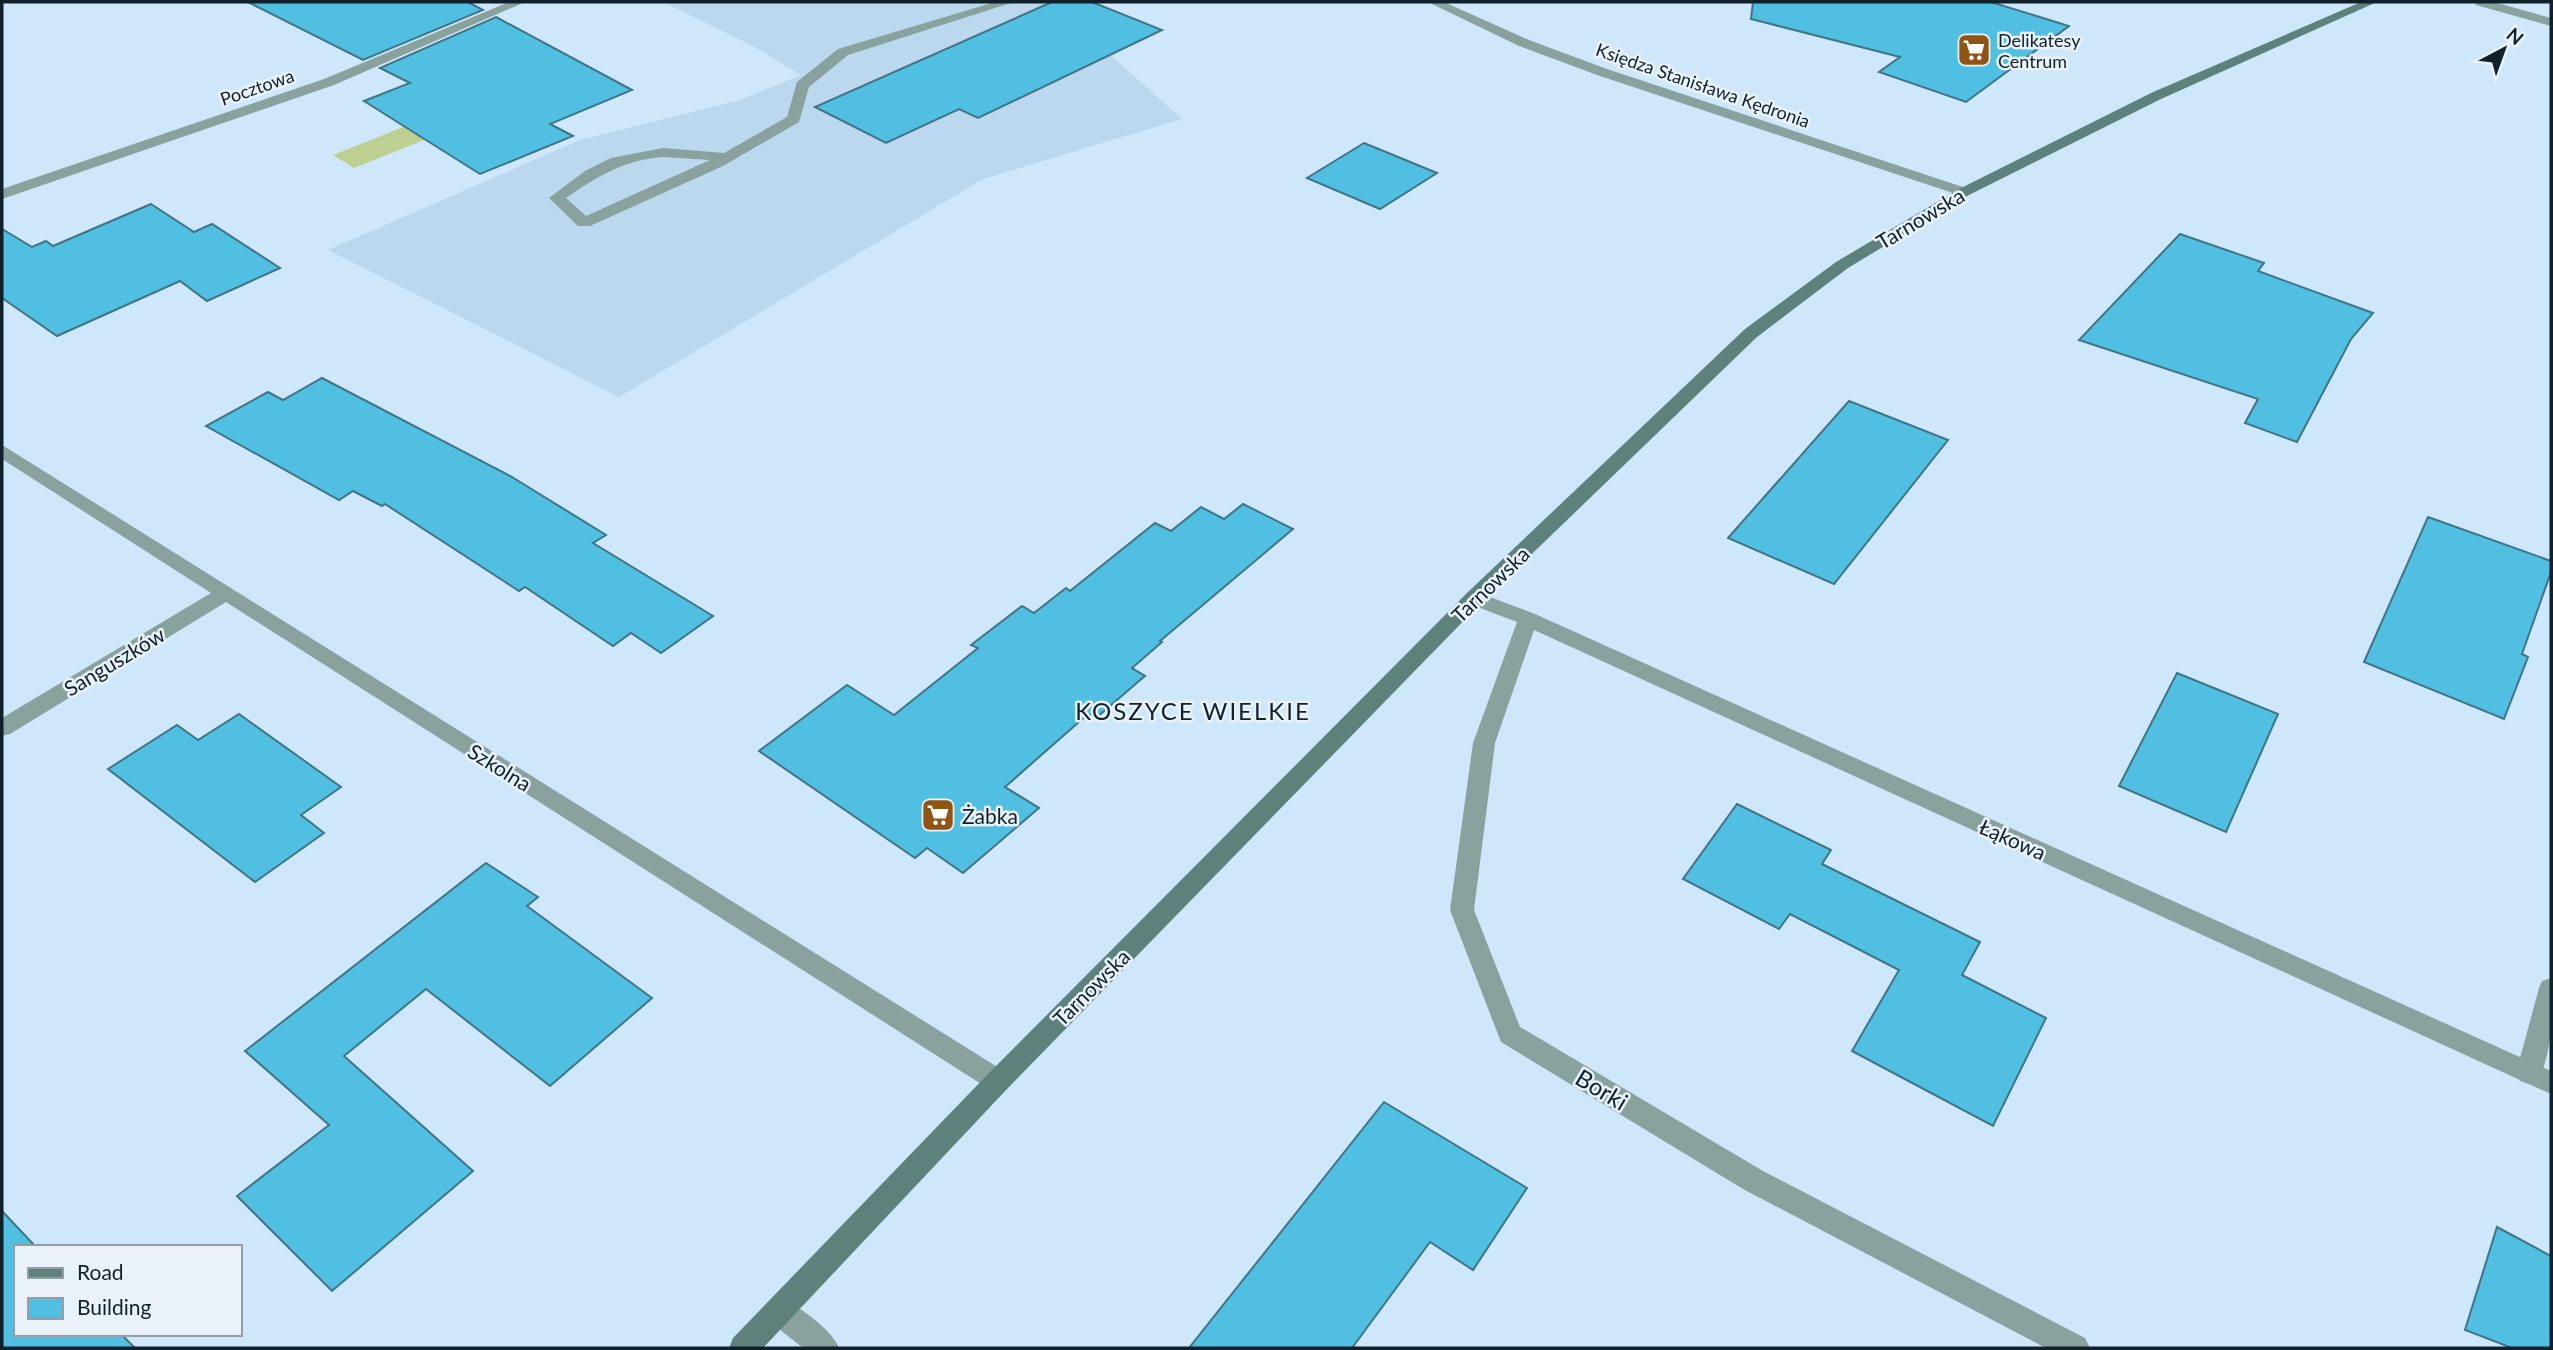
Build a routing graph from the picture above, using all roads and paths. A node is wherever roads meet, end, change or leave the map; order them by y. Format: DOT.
graph roads {
  1 [pos="519,2"];
  2 [pos="1008,2"];
  3 [pos="1434,2"];
  4 [pos="2371,2"];
  5 [pos="2481,2"];
  6 [pos="2551,22"];
  7 [pos="725,158"];
  8 [pos="1964,192"];
  9 [pos="2,194"];
  10 [pos="2,452"];
  11 [pos="226,593"];
  12 [pos="1474,598"];
  13 [pos="1528,620"];
  14 [pos="2,728"];
  15 [pos="2551,988"];
  16 [pos="2540,1078"];
  17 [pos="998,1081"];
  18 [pos="779,1311"];
  19 [pos="743,1348"];
  20 [pos="825,1348"];
  21 [pos="2075,1348"];
  1 -- 9 [label="street, Pocztowa"];
  2 -- 7 [label="street"];
  3 -- 8 [label="street, Księdza Stanisława Kędronia"];
  4 -- 8 [label="street, Tarnowska"];
  5 -- 6 [label="street"];
  7 -- 7 [label="street"];
  8 -- 12 [label="street, Tarnowska"];
  10 -- 11 [label="street, Szkolna"];
  11 -- 14 [label="street, Sanguszków"];
  11 -- 17 [label="street, Szkolna"];
  12 -- 13 [label="street, Łąkowa"];
  12 -- 17 [label="street, Tarnowska"];
  13 -- 16 [label="street, Łąkowa"];
  13 -- 21 [label="street, Borki"];
  15 -- 16 [label="street"];
  17 -- 18 [label="street, Tarnowska"];
  18 -- 19 [label="street, Tarnowska"];
  18 -- 20 [label="street"];
}
